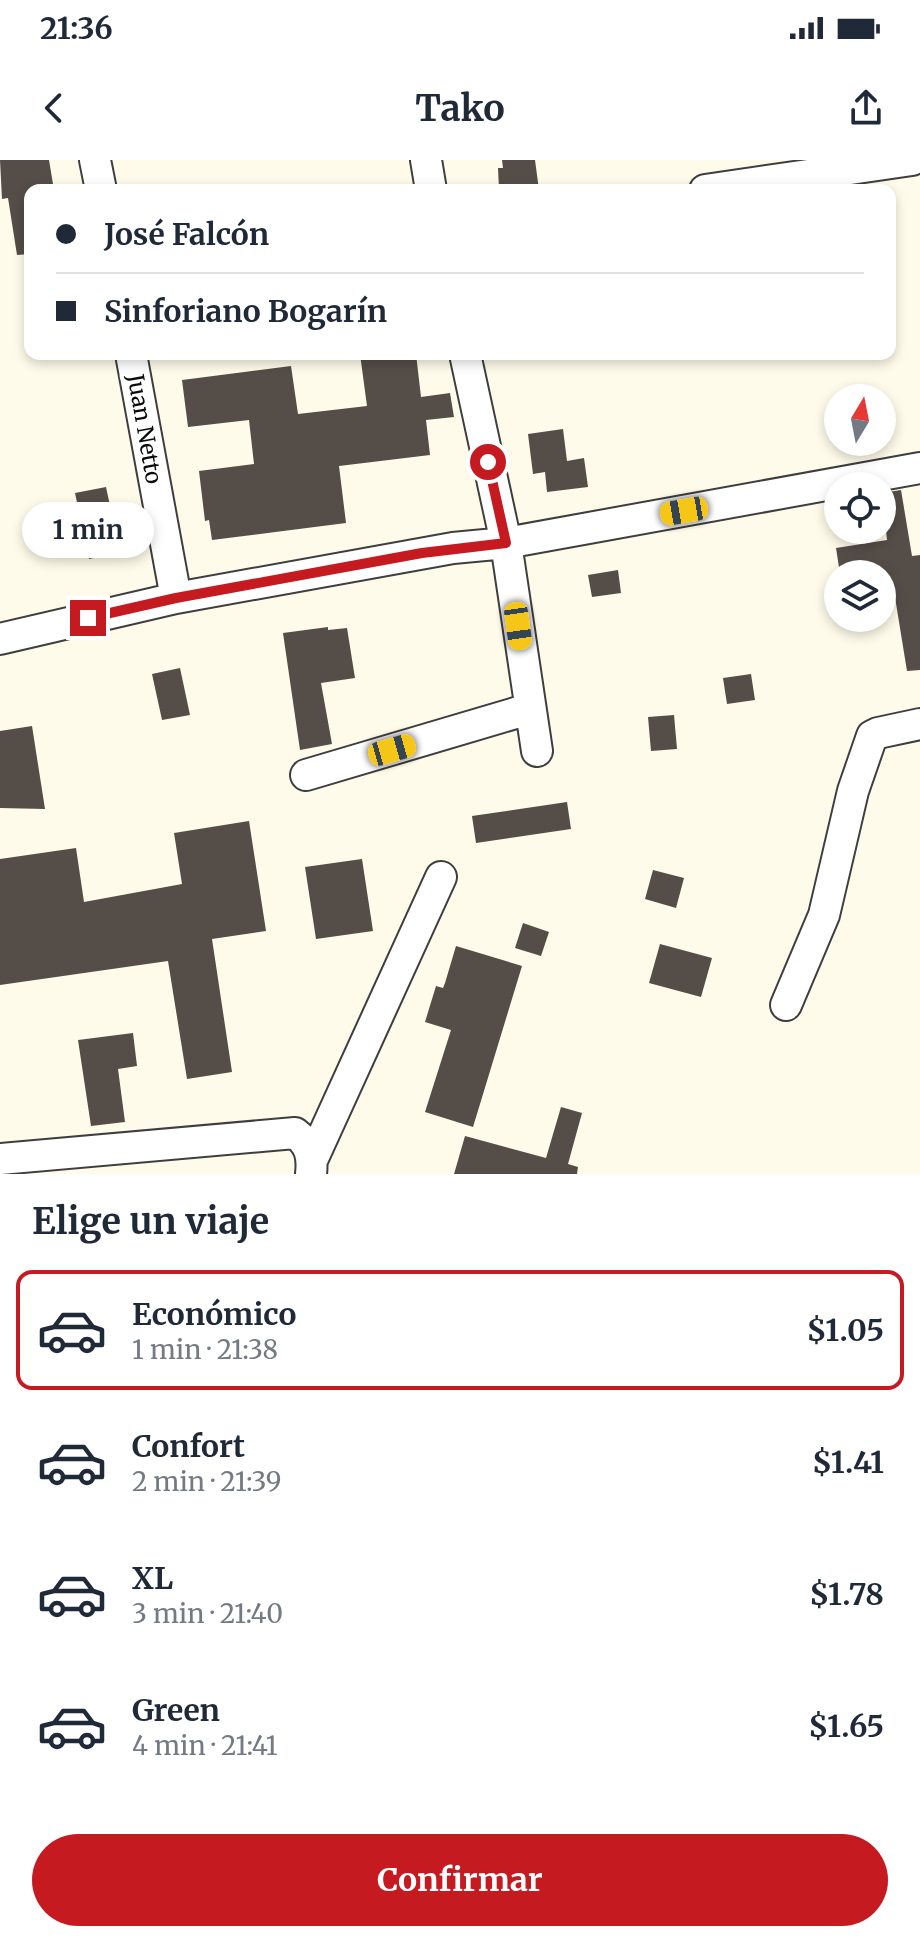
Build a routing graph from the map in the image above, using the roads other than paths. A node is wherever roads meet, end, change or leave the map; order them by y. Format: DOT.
graph roads {
  1 [pos="95,160"];
  2 [pos="426,160"];
  3 [pos="912,160"];
  4 [pos="100,184"];
  5 [pos="430,184"];
  6 [pos="746,184"];
  7 [pos="132,360"];
  8 [pos="466,360"];
  9 [pos="920,468"];
  10 [pos="506,543"];
  11 [pos="176,598"];
  12 [pos="0,639"];
  13 [pos="529,709"];
  14 [pos="920,724"];
  15 [pos="537,751"];
  16 [pos="306,775"];
  17 [pos="441,877"];
  18 [pos="786,1005"];
  19 [pos="0,1159"];
  20 [pos="312,1166"];
  1 -- 4 [label="street"];
  2 -- 5 [label="street"];
  3 -- 6 [label="street"];
  7 -- 11 [label="street, Juan Netto"];
  8 -- 10 [label="street"];
  9 -- 10 [label="street"];
  10 -- 11 [label="street"];
  10 -- 13 [label="street"];
  11 -- 12 [label="street"];
  13 -- 15 [label="street"];
  13 -- 16 [label="street"];
  14 -- 18 [label="street"];
  17 -- 20 [label="street"];
  19 -- 20 [label="street"];
}
